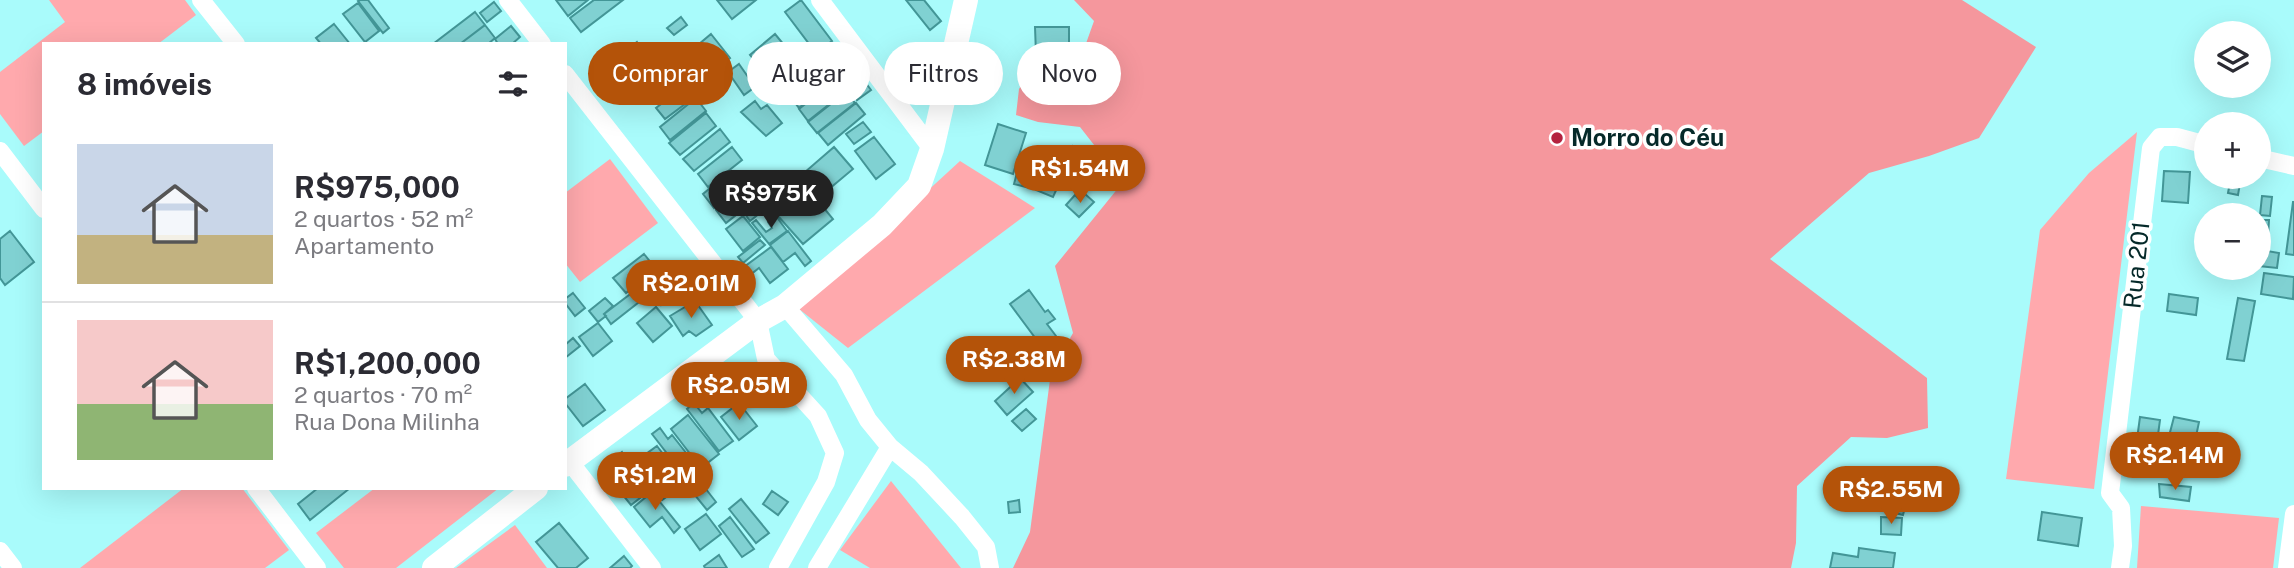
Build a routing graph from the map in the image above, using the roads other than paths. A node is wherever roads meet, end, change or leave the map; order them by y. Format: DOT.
graph roads {
  1 [pos="201,0"];
  2 [pos="508,0"];
  3 [pos="820,0"];
  4 [pos="966,0"];
  5 [pos="234,42"];
  6 [pos="540,42"];
  7 [pos="567,77"];
  8 [pos="2194,141"];
  9 [pos="932,149"];
  10 [pos="0,151"];
  11 [pos="2271,161"];
  12 [pos="2294,166"];
  13 [pos="42,206"];
  14 [pos="785,306"];
  15 [pos="758,321"];
  16 [pos="890,447"];
  17 [pos="567,462"];
  18 [pos="258,490"];
  19 [pos="533,490"];
  20 [pos="2294,514"];
  21 [pos="0,551"];
  22 [pos="13,568"];
  23 [pos="317,568"];
  24 [pos="433,568"];
  25 [pos="652,568"];
  26 [pos="778,568"];
  27 [pos="817,568"];
  28 [pos="990,568"];
  29 [pos="2120,568"];
  30 [pos="2287,568"];
  1 -- 5 [label="street"];
  2 -- 6 [label="street"];
  3 -- 9 [label="street"];
  4 -- 9 [label="main road"];
  7 -- 15 [label="street"];
  8 -- 29 [label="street, Rua 201"];
  9 -- 14 [label="main road"];
  10 -- 13 [label="street"];
  11 -- 12 [label="street"];
  14 -- 15 [label="main road"];
  14 -- 16 [label="street"];
  15 -- 17 [label="main road"];
  15 -- 26 [label="street"];
  16 -- 27 [label="street"];
  16 -- 28 [label="street"];
  17 -- 25 [label="street"];
  18 -- 23 [label="street"];
  19 -- 24 [label="main road"];
  20 -- 30 [label="street"];
  21 -- 22 [label="street"];
}
